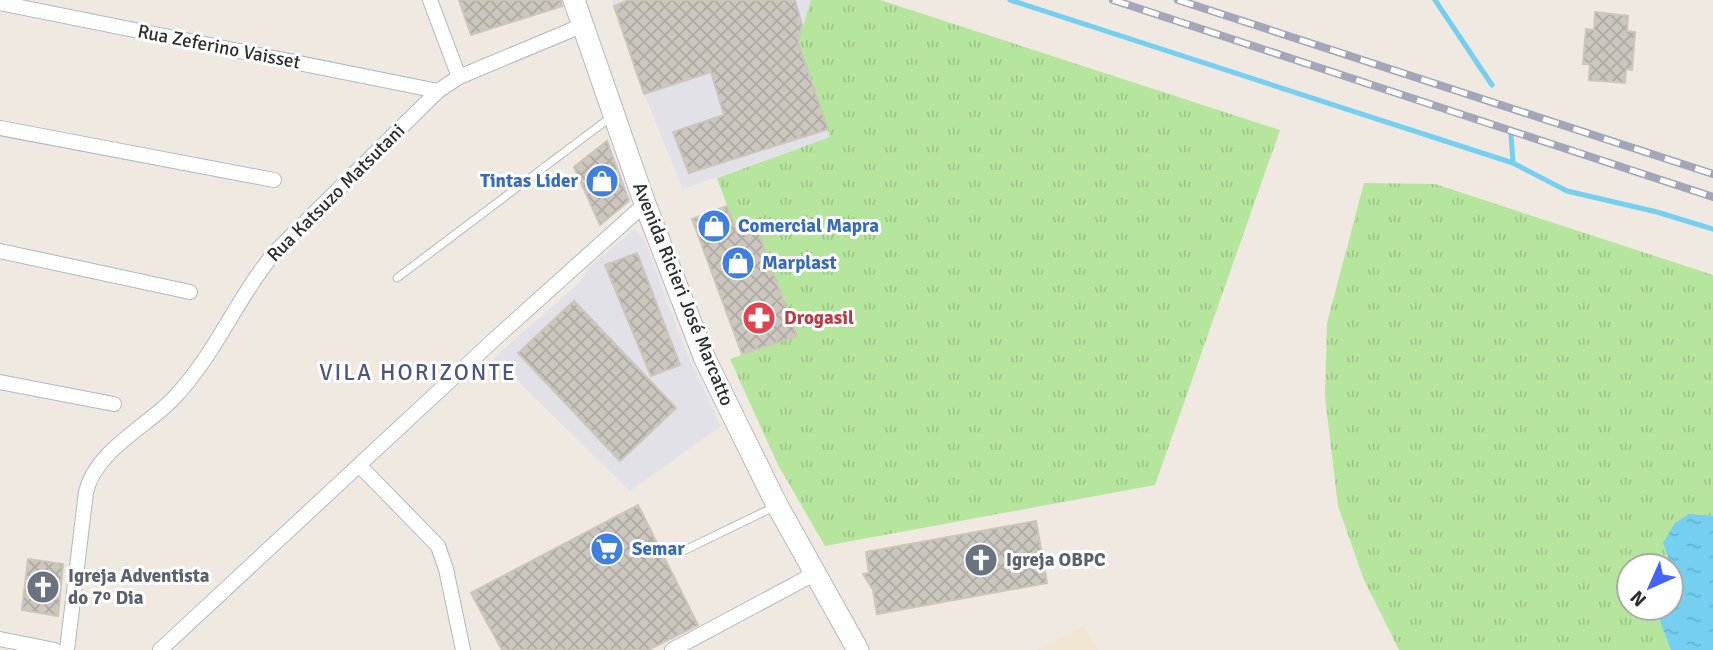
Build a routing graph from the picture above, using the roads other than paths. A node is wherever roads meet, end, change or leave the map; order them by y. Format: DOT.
graph roads {
  1 [pos="430,0"];
  2 [pos="574,0"];
  3 [pos="0,3"];
  4 [pos="581,26"];
  5 [pos="459,77"];
  6 [pos="438,92"];
  7 [pos="614,115"];
  8 [pos="0,128"];
  9 [pos="274,180"];
  10 [pos="645,204"];
  11 [pos="0,251"];
  12 [pos="397,278"];
  13 [pos="190,292"];
  14 [pos="0,382"];
  15 [pos="114,404"];
  16 [pos="360,466"];
  17 [pos="777,505"];
  18 [pos="683,551"];
  19 [pos="814,574"];
  20 [pos="0,639"];
  21 [pos="55,650"];
  22 [pos="67,650"];
  23 [pos="160,650"];
  24 [pos="463,650"];
  25 [pos="672,650"];
  26 [pos="858,650"];
  1 -- 5 [label="street"];
  2 -- 4 [label="main road, Avenida Ricieri José Marcatto"];
  3 -- 6 [label="street, Rua Zeferino Vaisset"];
  4 -- 5 [label="street, Rua Katsuzo Matsutani"];
  4 -- 7 [label="main road, Avenida Ricieri José Marcatto"];
  5 -- 6 [label="street, Rua Katsuzo Matsutani"];
  6 -- 22 [label="street, Rua Katsuzo Matsutani"];
  7 -- 10 [label="main road, Avenida Ricieri José Marcatto"];
  7 -- 12 [label="lane"];
  8 -- 9 [label="street"];
  10 -- 16 [label="street"];
  10 -- 17 [label="main road, Avenida Ricieri José Marcatto"];
  11 -- 13 [label="street"];
  14 -- 15 [label="street"];
  16 -- 23 [label="street"];
  16 -- 24 [label="street"];
  17 -- 18 [label="lane"];
  17 -- 19 [label="main road, Avenida Ricieri José Marcatto"];
  19 -- 25 [label="street"];
  19 -- 26 [label="main road, Avenida Ricieri José Marcatto"];
  20 -- 21 [label="street"];
}
